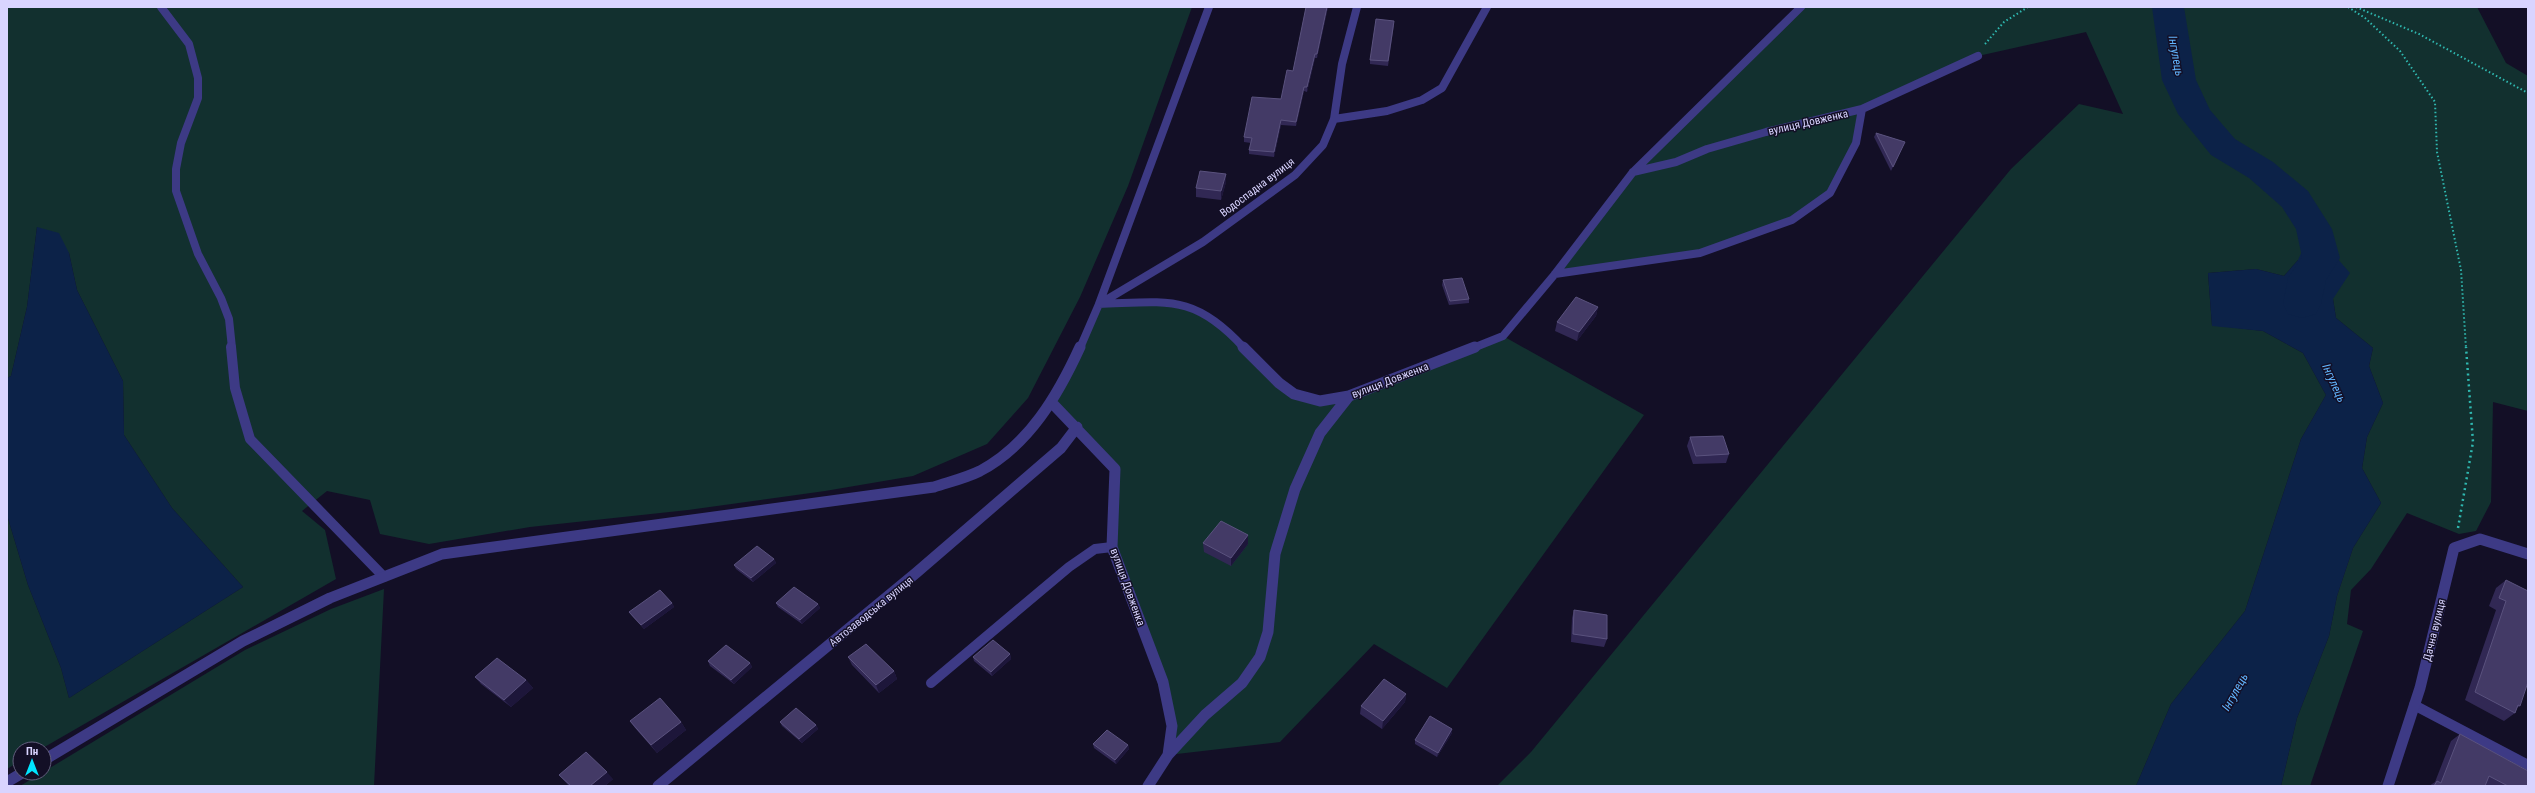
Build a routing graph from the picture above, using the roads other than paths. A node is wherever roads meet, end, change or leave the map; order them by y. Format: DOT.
graph roads {
  1 [pos="161,7"];
  2 [pos="1209,7"];
  3 [pos="1357,7"];
  4 [pos="1487,7"];
  5 [pos="1801,7"];
  6 [pos="1978,56"];
  7 [pos="1862,109"];
  8 [pos="1334,119"];
  9 [pos="1633,172"];
  10 [pos="1555,274"];
  11 [pos="1099,304"];
  12 [pos="1349,396"];
  13 [pos="1052,403"];
  14 [pos="1077,427"];
  15 [pos="1112,547"];
  16 [pos="2528,554"];
  17 [pos="384,577"];
  18 [pos="931,683"];
  19 [pos="2414,705"];
  20 [pos="52,755"];
  21 [pos="1168,755"];
  22 [pos="2528,765"];
  23 [pos="658,786"];
  24 [pos="1148,786"];
  25 [pos="2388,786"];
  1 -- 17 [label="lane"];
  2 -- 11 [label="street"];
  3 -- 8 [label="street, Водоспадна вулиця"];
  4 -- 8 [label="street"];
  5 -- 9 [label="street, вулиця Довженка"];
  6 -- 7 [label="street, вулиця Довженка"];
  7 -- 9 [label="street, вулиця Довженка"];
  7 -- 10 [label="street"];
  8 -- 11 [label="street, Водоспадна вулиця"];
  9 -- 10 [label="street, вулиця Довженка"];
  10 -- 12 [label="street, вулиця Довженка"];
  11 -- 12 [label="street, вулиця Довженка"];
  11 -- 13 [label="street"];
  12 -- 21 [label="street"];
  13 -- 14 [label="street, вулиця Довженка"];
  13 -- 17 [label="street"];
  14 -- 15 [label="street, вулиця Довженка"];
  14 -- 23 [label="street, Автозаводська вулиця"];
  15 -- 18 [label="lane"];
  15 -- 21 [label="street, вулиця Довженка"];
  16 -- 19 [label="street, Дачна вулиця"];
  17 -- 20 [label="street"];
  19 -- 22 [label="lane"];
  19 -- 25 [label="street, Дачна вулиця"];
  21 -- 24 [label="street, вулиця Довженка"];
}
